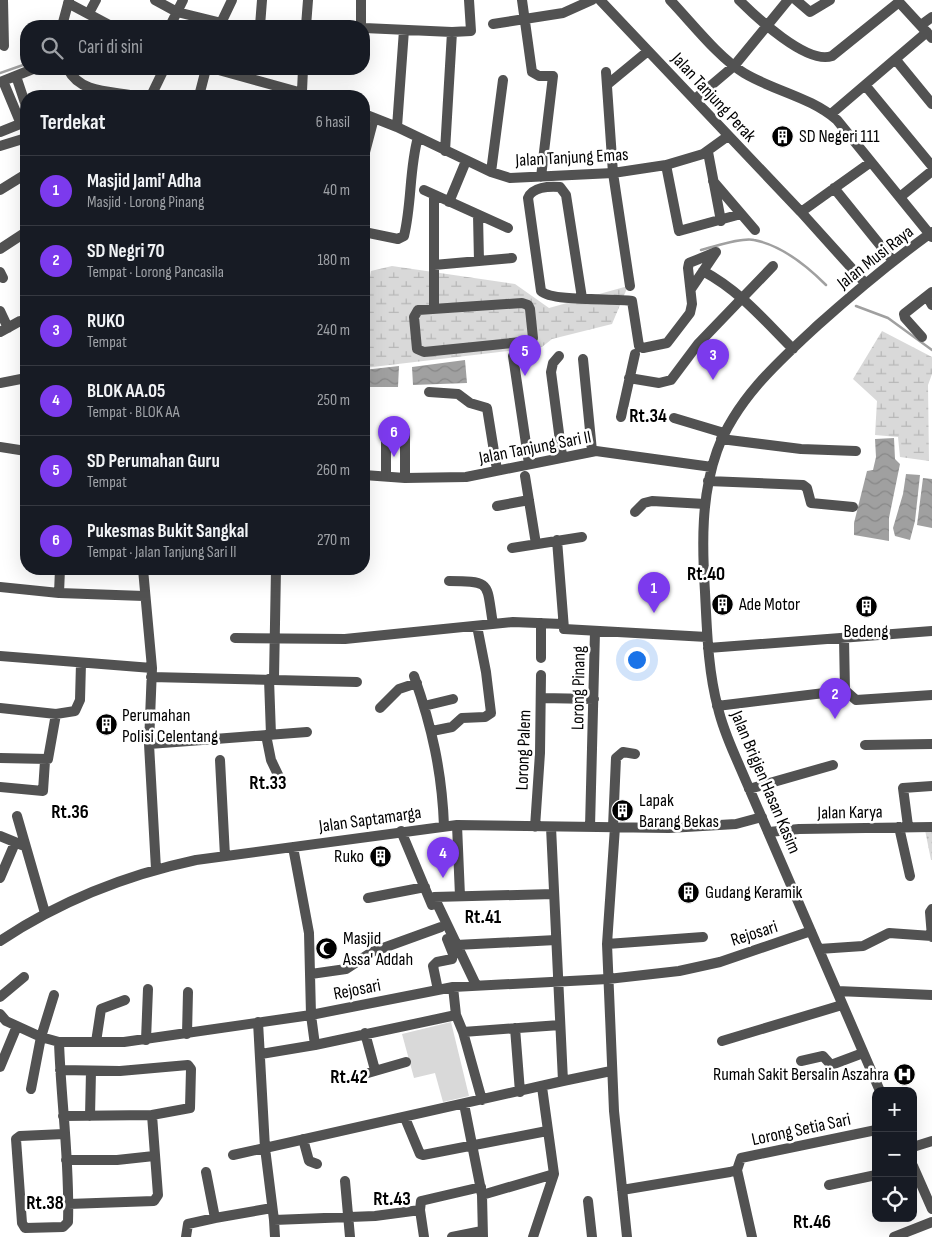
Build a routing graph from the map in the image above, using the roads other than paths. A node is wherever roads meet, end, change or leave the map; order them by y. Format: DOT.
graph roads {
  1 [pos="3,0"];
  2 [pos="96,0"];
  3 [pos="155,0"];
  4 [pos="183,0"];
  5 [pos="232,0"];
  6 [pos="262,0"];
  7 [pos="308,0"];
  8 [pos="361,0"];
  9 [pos="470,0"];
  10 [pos="522,0"];
  11 [pos="592,0"];
  12 [pos="600,0"];
  13 [pos="670,0"];
  14 [pos="741,0"];
  15 [pos="788,0"];
  16 [pos="796,0"];
  17 [pos="830,0"];
  18 [pos="69,2"];
  19 [pos="177,12"];
  20 [pos="89,13"];
  21 [pos="932,17"];
  22 [pos="523,19"];
  23 [pos="64,20"];
  24 [pos="101,20"];
  25 [pos="173,20"];
  26 [pos="209,20"];
  27 [pos="222,20"];
  28 [pos="260,20"];
  29 [pos="306,20"];
  30 [pos="362,20"];
  31 [pos="493,24"];
  32 [pos="767,26"];
  33 [pos="370,28"];
  34 [pos="404,30"];
  35 [pos="452,32"];
  36 [pos="927,32"];
  37 [pos="4,46"];
  38 [pos="648,51"];
  39 [pos="896,60"];
  40 [pos="734,66"];
  41 [pos="606,72"];
  42 [pos="20,74"];
  43 [pos="71,75"];
  44 [pos="161,75"];
  45 [pos="204,75"];
  46 [pos="259,75"];
  47 [pos="303,75"];
  48 [pos="7,79"];
  49 [pos="503,80"];
  50 [pos="608,84"];
  51 [pos="865,85"];
  52 [pos="81,90"];
  53 [pos="154,90"];
  54 [pos="201,90"];
  55 [pos="297,90"];
  56 [pos="302,90"];
  57 [pos="20,97"];
  58 [pos="695,99"];
  59 [pos="932,104"];
  60 [pos="20,113"];
  61 [pos="831,114"];
  62 [pos="370,116"];
  63 [pos="374,118"];
  64 [pos="20,124"];
  65 [pos="397,127"];
  66 [pos="0,132"];
  67 [pos="370,133"];
  68 [pos="728,136"];
  69 [pos="418,138"];
  70 [pos="20,140"];
  71 [pos="0,146"];
  72 [pos="445,150"];
  73 [pos="708,152"];
  74 [pos="466,161"];
  75 [pos="871,162"];
  76 [pos="666,165"];
  77 [pos="932,166"];
  78 [pos="932,171"];
  79 [pos="491,172"];
  80 [pos="613,173"];
  81 [pos="20,178"];
  82 [pos="541,178"];
  83 [pos="712,179"];
  84 [pos="834,188"];
  85 [pos="0,190"];
  86 [pos="424,190"];
  87 [pos="434,195"];
  88 [pos="900,198"];
  89 [pos="449,202"];
  90 [pos="801,212"];
  91 [pos="741,214"];
  92 [pos="478,215"];
  93 [pos="721,221"];
  94 [pos="508,228"];
  95 [pos="755,230"];
  96 [pos="370,233"];
  97 [pos="931,234"];
  98 [pos="20,236"];
  99 [pos="0,249"];
  100 [pos="512,258"];
  101 [pos="479,261"];
  102 [pos="893,261"];
  103 [pos="434,265"];
  104 [pos="773,266"];
  105 [pos="703,271"];
  106 [pos="865,284"];
  107 [pos="630,286"];
  108 [pos="691,290"];
  109 [pos="743,297"];
  110 [pos="582,298"];
  111 [pos="930,298"];
  112 [pos="841,305"];
  113 [pos="434,308"];
  114 [pos="0,312"];
  115 [pos="20,321"];
  116 [pos="4,330"];
  117 [pos="922,337"];
  118 [pos="793,349"];
  119 [pos="635,354"];
  120 [pos="513,356"];
  121 [pos="559,356"];
  122 [pos="583,359"];
  123 [pos="629,378"];
  124 [pos="20,379"];
  125 [pos="0,383"];
  126 [pos="429,392"];
  127 [pos="621,417"];
  128 [pos="674,418"];
  129 [pos="405,431"];
  130 [pos="386,436"];
  131 [pos="723,436"];
  132 [pos="0,447"];
  133 [pos="20,450"];
  134 [pos="592,451"];
  135 [pos="856,451"];
  136 [pos="562,456"];
  137 [pos="529,464"];
  138 [pos="712,467"];
  139 [pos="496,470"];
  140 [pos="370,475"];
  141 [pos="386,476"];
  142 [pos="525,476"];
  143 [pos="405,478"];
  144 [pos="708,482"];
  145 [pos="529,500"];
  146 [pos="706,504"];
  147 [pos="497,506"];
  148 [pos="853,507"];
  149 [pos="635,512"];
  150 [pos="582,537"];
  151 [pos="557,540"];
  152 [pos="536,544"];
  153 [pos="512,548"];
  154 [pos="60,575"];
  155 [pos="143,575"];
  156 [pos="276,575"];
  157 [pos="449,581"];
  158 [pos="0,587"];
  159 [pos="59,593"];
  160 [pos="144,596"];
  161 [pos="541,623"];
  162 [pos="493,624"];
  163 [pos="562,624"];
  164 [pos="478,626"];
  165 [pos="596,631"];
  166 [pos="932,631"];
  167 [pos="707,637"];
  168 [pos="235,638"];
  169 [pos="844,638"];
  170 [pos="275,639"];
  171 [pos="708,648"];
  172 [pos="0,656"];
  173 [pos="541,658"];
  174 [pos="81,663"];
  175 [pos="152,672"];
  176 [pos="541,675"];
  177 [pos="272,678"];
  178 [pos="357,682"];
  179 [pos="845,692"];
  180 [pos="932,695"];
  181 [pos="541,698"];
  182 [pos="453,699"];
  183 [pos="594,699"];
  184 [pos="424,706"];
  185 [pos="717,706"];
  186 [pos="0,708"];
  187 [pos="380,708"];
  188 [pos="56,714"];
  189 [pos="432,730"];
  190 [pos="307,732"];
  191 [pos="269,735"];
  192 [pos="149,744"];
  193 [pos="865,744"];
  194 [pos="932,744"];
  195 [pos="635,754"];
  196 [pos="0,758"];
  197 [pos="220,760"];
  198 [pos="45,761"];
  199 [pos="833,765"];
  200 [pos="281,781"];
  201 [pos="932,786"];
  202 [pos="0,787"];
  203 [pos="749,789"];
  204 [pos="17,816"];
  205 [pos="762,818"];
  206 [pos="457,825"];
  207 [pos="444,826"];
  208 [pos="535,827"];
  209 [pos="551,827"];
  210 [pos="590,827"];
  211 [pos="614,827"];
  212 [pos="903,827"];
  213 [pos="932,827"];
  214 [pos="401,831"];
  215 [pos="769,832"];
  216 [pos="0,836"];
  217 [pos="20,845"];
  218 [pos="293,847"];
  219 [pos="225,856"];
  220 [pos="156,869"];
  221 [pos="910,876"];
  222 [pos="0,878"];
  223 [pos="425,887"];
  224 [pos="554,894"];
  225 [pos="460,896"];
  226 [pos="368,898"];
  227 [pos="931,911"];
  228 [pos="45,913"];
  229 [pos="441,927"];
  230 [pos="812,931"];
  231 [pos="932,936"];
  232 [pos="703,937"];
  233 [pos="556,940"];
  234 [pos="0,941"];
  235 [pos="607,944"];
  236 [pos="456,945"];
  237 [pos="819,949"];
  238 [pos="311,974"];
  239 [pos="24,977"];
  240 [pos="608,979"];
  241 [pos="557,982"];
  242 [pos="476,985"];
  243 [pos="453,987"];
  244 [pos="148,989"];
  245 [pos="438,990"];
  246 [pos="837,991"];
  247 [pos="188,992"];
  248 [pos="54,995"];
  249 [pos="932,995"];
  250 [pos="0,997"];
  251 [pos="125,1000"];
  252 [pos="842,1005"];
  253 [pos="311,1015"];
  254 [pos="456,1015"];
  255 [pos="2,1020"];
  256 [pos="258,1022"];
  257 [pos="560,1025"];
  258 [pos="17,1026"];
  259 [pos="515,1028"];
  260 [pos="463,1032"];
  261 [pos="365,1033"];
  262 [pos="187,1034"];
  263 [pos="41,1037"];
  264 [pos="146,1040"];
  265 [pos="722,1041"];
  266 [pos="59,1042"];
  267 [pos="96,1042"];
  268 [pos="315,1045"];
  269 [pos="261,1054"];
  270 [pos="863,1054"];
  271 [pos="801,1061"];
  272 [pos="406,1062"];
  273 [pos="0,1066"];
  274 [pos="60,1070"];
  275 [pos="375,1070"];
  276 [pos="611,1071"];
  277 [pos="91,1072"];
  278 [pos="361,1074"];
  279 [pos="563,1081"];
  280 [pos="542,1087"];
  281 [pos="878,1087"];
  282 [pos="31,1089"];
  283 [pos="520,1092"];
  284 [pos="482,1100"];
  285 [pos="464,1104"];
  286 [pos="152,1115"];
  287 [pos="63,1116"];
  288 [pos="90,1116"];
  289 [pos="405,1118"];
  290 [pos="547,1131"];
  291 [pos="872,1131"];
  292 [pos="64,1134"];
  293 [pos="303,1139"];
  294 [pos="932,1141"];
  295 [pos="473,1146"];
  296 [pos="917,1146"];
  297 [pos="265,1148"];
  298 [pos="233,1155"];
  299 [pos="154,1156"];
  300 [pos="66,1160"];
  301 [pos="317,1164"];
  302 [pos="737,1170"];
  303 [pos="206,1172"];
  304 [pos="554,1174"];
  305 [pos="917,1175"];
  306 [pos="872,1176"];
  307 [pos="345,1181"];
  308 [pos="829,1185"];
  309 [pos="622,1190"];
  310 [pos="482,1191"];
  311 [pos="588,1201"];
  312 [pos="68,1204"];
  313 [pos="272,1208"];
  314 [pos="932,1208"];
  315 [pos="420,1210"];
  316 [pos="348,1217"];
  317 [pos="216,1218"];
  318 [pos="274,1220"];
  319 [pos="932,1222"];
  320 [pos="482,1234"];
  321 [pos="186,1237"];
  322 [pos="275,1237"];
  323 [pos="350,1237"];
  324 [pos="424,1237"];
  325 [pos="452,1237"];
  326 [pos="533,1237"];
  327 [pos="592,1237"];
  328 [pos="627,1237"];
  329 [pos="752,1237"];
  330 [pos="894,1237"];
  1 -- 37 [label="street"];
  2 -- 20 [label="street"];
  3 -- 19 [label="street"];
  4 -- 19 [label="street"];
  5 -- 27 [label="street"];
  6 -- 28 [label="street"];
  7 -- 29 [label="street"];
  8 -- 30 [label="street"];
  9 -- 35 [label="street"];
  10 -- 22 [label="street"];
  11 -- 22 [label="street"];
  12 -- 38 [label="street, Jalan Tanjung Perak"];
  13 -- 40 [label="street"];
  14 -- 32 [label="street"];
  15 -- 32 [label="street"];
  16 -- 17 [label="street"];
  18 -- 20 [label="street"];
  18 -- 23 [label="street"];
  19 -- 25 [label="street"];
  19 -- 26 [label="street"];
  20 -- 24 [label="street"];
  21 -- 36 [label="street"];
  22 -- 31 [label="street"];
  22 -- 82 [label="street"];
  32 -- 36 [label="street"];
  32 -- 40 [label="street"];
  33 -- 34 [label="street"];
  34 -- 35 [label="street"];
  34 -- 65 [label="street"];
  35 -- 72 [label="street"];
  36 -- 39 [label="street"];
  38 -- 50 [label="street"];
  38 -- 58 [label="street, Jalan Tanjung Perak"];
  39 -- 51 [label="street"];
  39 -- 59 [label="street"];
  40 -- 58 [label="street"];
  40 -- 61 [label="street"];
  41 -- 50 [label="street"];
  42 -- 48 [label="street"];
  43 -- 52 [label="street"];
  44 -- 53 [label="street"];
  45 -- 54 [label="street"];
  46 -- 55 [label="street"];
  47 -- 56 [label="street"];
  48 -- 57 [label="street"];
  48 -- 60 [label="street"];
  49 -- 79 [label="street"];
  50 -- 80 [label="street"];
  51 -- 61 [label="street"];
  51 -- 77 [label="street"];
  58 -- 68 [label="street, Jalan Tanjung Perak"];
  61 -- 75 [label="street"];
  62 -- 63 [label="street, Jalan Tanjung Emas"];
  63 -- 65 [label="street, Jalan Tanjung Emas"];
  63 -- 67 [label="street"];
  64 -- 66 [label="street"];
  65 -- 69 [label="street, Jalan Tanjung Emas"];
  68 -- 73 [label="street, Jalan Tanjung Emas"];
  68 -- 90 [label="street, Jalan Tanjung Perak"];
  69 -- 72 [label="street, Jalan Tanjung Emas"];
  69 -- 96 [label="street"];
  70 -- 71 [label="street"];
  72 -- 74 [label="street, Jalan Tanjung Emas"];
  73 -- 76 [label="street, Jalan Tanjung Emas"];
  73 -- 83 [label="street"];
  74 -- 79 [label="street, Jalan Tanjung Emas"];
  74 -- 89 [label="street"];
  75 -- 84 [label="street"];
  75 -- 88 [label="street"];
  76 -- 80 [label="street, Jalan Tanjung Emas"];
  76 -- 93 [label="street"];
  78 -- 88 [label="street"];
  79 -- 82 [label="street, Jalan Tanjung Emas"];
  80 -- 82 [label="street, Jalan Tanjung Emas"];
  80 -- 107 [label="street"];
  81 -- 85 [label="street"];
  83 -- 91 [label="street"];
  83 -- 93 [label="street"];
  84 -- 90 [label="street"];
  84 -- 102 [label="street"];
  86 -- 87 [label="street"];
  87 -- 89 [label="street"];
  87 -- 103 [label="street"];
  88 -- 97 [label="street"];
  89 -- 92 [label="street"];
  90 -- 106 [label="street, Jalan Tanjung Perak"];
  91 -- 93 [label="street"];
  91 -- 95 [label="street"];
  92 -- 94 [label="street"];
  92 -- 101 [label="street"];
  97 -- 102 [label="street, Jalan Musi Raya"];
  98 -- 99 [label="street"];
  100 -- 101 [label="street"];
  101 -- 103 [label="street"];
  102 -- 106 [label="street, Jalan Musi Raya"];
  103 -- 113 [label="street"];
  104 -- 109 [label="street"];
  105 -- 108 [label="street"];
  105 -- 108 [label="street"];
  105 -- 109 [label="street"];
  106 -- 112 [label="street, Jalan Musi Raya"];
  108 -- 110 [label="street"];
  109 -- 118 [label="street"];
  109 -- 123 [label="street"];
  110 -- 110 [label="street"];
  111 -- 117 [label="street"];
  112 -- 118 [label="street, Jalan Brigjen Hasan Kasim"];
  113 -- 113 [label="street"];
  114 -- 116 [label="street"];
  115 -- 116 [label="street"];
  118 -- 131 [label="street, Jalan Brigjen Hasan Kasim"];
  119 -- 123 [label="street"];
  120 -- 137 [label="street"];
  121 -- 136 [label="street"];
  122 -- 134 [label="street"];
  123 -- 127 [label="street"];
  124 -- 125 [label="street"];
  126 -- 139 [label="street"];
  128 -- 131 [label="street"];
  129 -- 143 [label="street"];
  130 -- 141 [label="street"];
  131 -- 135 [label="street"];
  131 -- 138 [label="street, Jalan Brigjen Hasan Kasim"];
  132 -- 133 [label="street"];
  134 -- 136 [label="street, Jalan Tanjung Sari II"];
  134 -- 138 [label="street, Jalan Tanjung Sari II"];
  136 -- 137 [label="street, Jalan Tanjung Sari II"];
  137 -- 139 [label="street, Jalan Tanjung Sari II"];
  138 -- 144 [label="street, Jalan Brigjen Hasan Kasim"];
  139 -- 143 [label="street, Jalan Tanjung Sari II"];
  140 -- 141 [label="street, Jalan Tanjung Sari II"];
  141 -- 143 [label="street, Jalan Tanjung Sari II"];
  142 -- 145 [label="street"];
  144 -- 146 [label="street, Jalan Brigjen Hasan Kasim"];
  144 -- 148 [label="street"];
  145 -- 147 [label="street"];
  145 -- 152 [label="street"];
  146 -- 149 [label="street"];
  146 -- 167 [label="street, Jalan Brigjen Hasan Kasim"];
  150 -- 151 [label="street"];
  151 -- 152 [label="street"];
  151 -- 163 [label="street"];
  152 -- 153 [label="street"];
  154 -- 159 [label="street"];
  155 -- 160 [label="street"];
  156 -- 170 [label="street"];
  157 -- 162 [label="street"];
  158 -- 159 [label="street"];
  159 -- 160 [label="street"];
  160 -- 175 [label="street"];
  161 -- 162 [label="street"];
  161 -- 163 [label="street"];
  161 -- 173 [label="street"];
  162 -- 164 [label="street"];
  163 -- 165 [label="street"];
  164 -- 170 [label="street"];
  164 -- 189 [label="street"];
  165 -- 167 [label="street, Lorong Pinang"];
  165 -- 183 [label="street, Lorong Pinang"];
  166 -- 169 [label="street"];
  167 -- 171 [label="street, Jalan Brigjen Hasan Kasim"];
  168 -- 170 [label="street"];
  169 -- 171 [label="street"];
  169 -- 179 [label="street"];
  170 -- 177 [label="street"];
  171 -- 185 [label="street, Jalan Brigjen Hasan Kasim"];
  172 -- 174 [label="street"];
  174 -- 175 [label="street"];
  174 -- 188 [label="street"];
  175 -- 177 [label="street"];
  175 -- 192 [label="street"];
  176 -- 181 [label="street, Lorong Palem"];
  177 -- 178 [label="street"];
  177 -- 191 [label="street"];
  179 -- 180 [label="street"];
  179 -- 185 [label="street"];
  181 -- 183 [label="street"];
  181 -- 208 [label="street, Lorong Palem"];
  182 -- 184 [label="street"];
  183 -- 210 [label="street, Lorong Pinang"];
  184 -- 187 [label="street"];
  184 -- 189 [label="street"];
  185 -- 203 [label="street, Jalan Brigjen Hasan Kasim"];
  186 -- 188 [label="street"];
  188 -- 198 [label="street"];
  189 -- 207 [label="street"];
  190 -- 191 [label="street"];
  191 -- 192 [label="street"];
  191 -- 200 [label="street"];
  192 -- 220 [label="street"];
  193 -- 194 [label="street"];
  195 -- 211 [label="street"];
  196 -- 198 [label="street"];
  197 -- 219 [label="street"];
  198 -- 202 [label="street"];
  199 -- 203 [label="street"];
  201 -- 212 [label="street"];
  203 -- 205 [label="street, Jalan Brigjen Hasan Kasim"];
  204 -- 217 [label="street"];
  205 -- 211 [label="street, Jalan Saptamarga"];
  205 -- 215 [label="street, Jalan Brigjen Hasan Kasim"];
  206 -- 207 [label="street, Jalan Saptamarga"];
  206 -- 208 [label="street, Jalan Saptamarga"];
  206 -- 225 [label="street"];
  207 -- 214 [label="street, Jalan Saptamarga"];
  208 -- 209 [label="street, Jalan Saptamarga"];
  209 -- 210 [label="street, Jalan Saptamarga"];
  209 -- 224 [label="street"];
  210 -- 211 [label="street, Jalan Saptamarga"];
  211 -- 235 [label="street"];
  212 -- 213 [label="street, Jalan Karya"];
  212 -- 215 [label="street, Jalan Karya"];
  212 -- 221 [label="street"];
  214 -- 218 [label="street, Jalan Saptamarga"];
  214 -- 223 [label="street"];
  215 -- 230 [label="street, Jalan Brigjen Hasan Kasim"];
  216 -- 217 [label="street"];
  217 -- 222 [label="street"];
  217 -- 228 [label="street"];
  218 -- 219 [label="street, Jalan Saptamarga"];
  218 -- 238 [label="street"];
  219 -- 220 [label="street, Jalan Saptamarga"];
  220 -- 228 [label="street, Jalan Saptamarga"];
  223 -- 226 [label="street"];
  223 -- 229 [label="street"];
  224 -- 225 [label="street"];
  224 -- 233 [label="street"];
  225 -- 236 [label="street"];
  227 -- 231 [label="street"];
  228 -- 234 [label="street, Jalan Saptamarga"];
  229 -- 238 [label="street"];
  229 -- 245 [label="street"];
  230 -- 237 [label="street, Jalan Brigjen Hasan Kasim"];
  230 -- 240 [label="street, Rejosari"];
  231 -- 237 [label="street"];
  232 -- 235 [label="street"];
  233 -- 236 [label="street"];
  233 -- 241 [label="street"];
  235 -- 240 [label="street"];
  236 -- 242 [label="street"];
  237 -- 246 [label="street, Jalan Brigjen Hasan Kasim"];
  238 -- 253 [label="street"];
  239 -- 250 [label="street"];
  240 -- 241 [label="street, Rejosari"];
  240 -- 276 [label="street"];
  241 -- 242 [label="street, Rejosari"];
  241 -- 257 [label="street"];
  242 -- 243 [label="street, Rejosari"];
  243 -- 245 [label="street, Rejosari"];
  243 -- 254 [label="street"];
  244 -- 264 [label="street"];
  245 -- 253 [label="street, Rejosari"];
  246 -- 249 [label="street"];
  246 -- 252 [label="street, Jalan Brigjen Hasan Kasim"];
  247 -- 262 [label="street"];
  248 -- 263 [label="street"];
  251 -- 267 [label="street"];
  252 -- 265 [label="street"];
  252 -- 270 [label="street, Jalan Brigjen Hasan Kasim"];
  253 -- 256 [label="street, Rejosari"];
  253 -- 268 [label="street"];
  254 -- 260 [label="street"];
  254 -- 261 [label="street"];
  255 -- 258 [label="street, Rejosari"];
  256 -- 262 [label="street, Rejosari"];
  256 -- 269 [label="street"];
  257 -- 259 [label="street"];
  257 -- 279 [label="street"];
  258 -- 263 [label="street, Rejosari"];
  258 -- 273 [label="street"];
  259 -- 260 [label="street"];
  259 -- 283 [label="street"];
  260 -- 284 [label="street"];
  261 -- 268 [label="street"];
  261 -- 275 [label="street"];
  262 -- 264 [label="street, Rejosari"];
  263 -- 266 [label="street, Rejosari"];
  263 -- 282 [label="street"];
  264 -- 267 [label="street, Rejosari"];
  266 -- 267 [label="street, Rejosari"];
  266 -- 274 [label="street"];
  268 -- 269 [label="street"];
  269 -- 297 [label="street"];
  270 -- 271 [label="street"];
  270 -- 281 [label="street, Jalan Brigjen Hasan Kasim"];
  272 -- 275 [label="street"];
  274 -- 277 [label="street"];
  274 -- 287 [label="street"];
  275 -- 278 [label="street"];
  276 -- 279 [label="street"];
  276 -- 309 [label="street"];
  277 -- 286 [label="street"];
  277 -- 288 [label="street"];
  279 -- 280 [label="street"];
  280 -- 283 [label="street"];
  280 -- 290 [label="street"];
  283 -- 284 [label="street"];
  284 -- 285 [label="street"];
  285 -- 289 [label="street"];
  285 -- 295 [label="street"];
  286 -- 288 [label="street"];
  286 -- 299 [label="street"];
  287 -- 288 [label="street"];
  287 -- 292 [label="street"];
  289 -- 293 [label="street"];
  289 -- 295 [label="street"];
  290 -- 295 [label="street"];
  290 -- 304 [label="street"];
  291 -- 302 [label="street, Lorong Setia Sari"];
  292 -- 300 [label="street"];
  292 -- 312 [label="street"];
  293 -- 297 [label="street"];
  293 -- 301 [label="street"];
  294 -- 296 [label="street"];
  295 -- 310 [label="street"];
  297 -- 298 [label="street"];
  297 -- 313 [label="street"];
  299 -- 300 [label="street"];
  299 -- 312 [label="street"];
  300 -- 312 [label="street"];
  302 -- 309 [label="street, Lorong Setia Sari"];
  302 -- 329 [label="street"];
  303 -- 317 [label="street"];
  304 -- 310 [label="street"];
  304 -- 326 [label="street"];
  305 -- 314 [label="street"];
  306 -- 308 [label="street"];
  307 -- 316 [label="street"];
  309 -- 328 [label="street"];
  310 -- 315 [label="street"];
  310 -- 320 [label="street"];
  311 -- 327 [label="street"];
  313 -- 317 [label="street"];
  313 -- 318 [label="street"];
  315 -- 316 [label="street"];
  315 -- 324 [label="street"];
  316 -- 318 [label="street"];
  316 -- 323 [label="street"];
  317 -- 321 [label="street"];
  318 -- 322 [label="street"];
  319 -- 330 [label="street"];
  320 -- 325 [label="street"];
}
